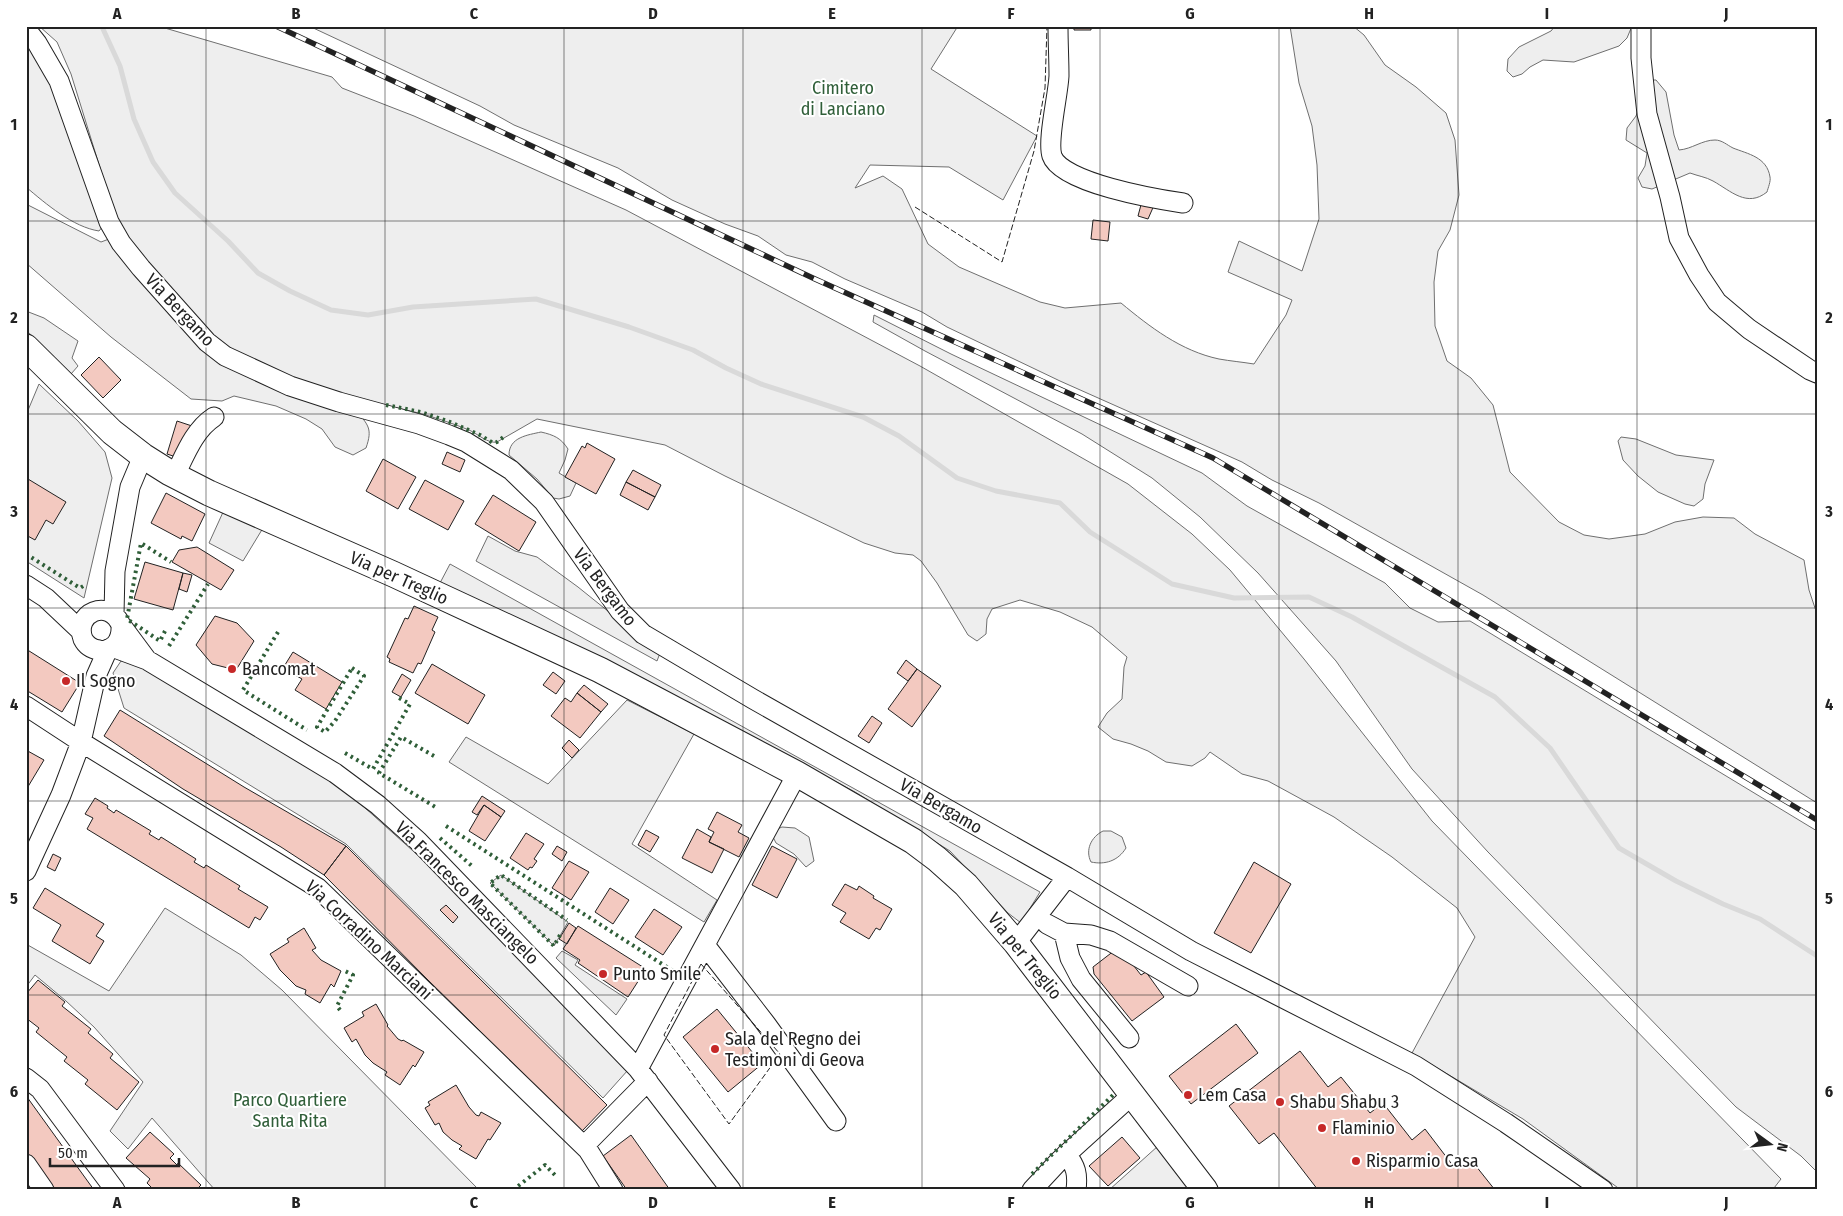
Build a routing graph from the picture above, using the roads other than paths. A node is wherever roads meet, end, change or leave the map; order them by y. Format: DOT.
graph roads {
  1 [pos="1058,26"];
  2 [pos="1641,26"];
  3 [pos="26,29"];
  4 [pos="1183,203"];
  5 [pos="26,347"];
  6 [pos="1817,373"];
  7 [pos="214,417"];
  8 [pos="143,456"];
  9 [pos="176,476"];
  10 [pos="115,571"];
  11 [pos="26,585"];
  12 [pos="118,620"];
  13 [pos="88,625"];
  14 [pos="110,648"];
  15 [pos="147,660"];
  16 [pos="96,676"];
  17 [pos="26,706"];
  18 [pos="81,742"];
  19 [pos="797,774"];
  20 [pos="31,847"];
  21 [pos="26,871"];
  22 [pos="1066,878"];
  23 [pos="1016,943"];
  24 [pos="705,945"];
  25 [pos="1188,986"];
  26 [pos="1129,1038"];
  27 [pos="643,1075"];
  28 [pos="26,1078"];
  29 [pos="1133,1094"];
  30 [pos="836,1121"];
  31 [pos="584,1146"];
  32 [pos="1066,1154"];
  33 [pos="26,1164"];
  34 [pos="44,1190"];
  35 [pos="115,1190"];
  36 [pos="613,1190"];
  37 [pos="731,1190"];
  38 [pos="1032,1190"];
  39 [pos="1076,1190"];
  40 [pos="1205,1190"];
  41 [pos="1603,1190"];
  1 -- 4 [label="street"];
  2 -- 6 [label="street"];
  3 -- 22 [label="street, Via Bergamo"];
  5 -- 8 [label="main road, Via per Treglio"];
  7 -- 9 [label="street"];
  8 -- 9 [label="main road, Via per Treglio"];
  8 -- 10 [label="street"];
  9 -- 19 [label="main road, Via per Treglio"];
  10 -- 12 [label="street"];
  10 -- 13 [label="street"];
  11 -- 13 [label="street"];
  12 -- 13 [label="street"];
  12 -- 14 [label="street"];
  12 -- 15 [label="street, Via Francesco Masciangelo"];
  13 -- 14 [label="street"];
  13 -- 16 [label="street"];
  14 -- 15 [label="street, Via Francesco Masciangelo"];
  14 -- 16 [label="street"];
  15 -- 27 [label="street, Via Francesco Masciangelo"];
  16 -- 18 [label="street"];
  17 -- 18 [label="street, Via Corradino Marciani"];
  18 -- 20 [label="street"];
  18 -- 31 [label="street, Via Corradino Marciani"];
  19 -- 23 [label="main road, Via per Treglio"];
  19 -- 24 [label="street"];
  20 -- 21 [label="street"];
  22 -- 23 [label="street"];
  22 -- 41 [label="street, Via Bergamo"];
  23 -- 29 [label="main road, Via per Treglio"];
  24 -- 27 [label="street"];
  24 -- 30 [label="street"];
  25 -- 26 [label="street"];
  27 -- 31 [label="street"];
  27 -- 37 [label="street, Via Francesco Masciangelo"];
  28 -- 35 [label="street"];
  29 -- 32 [label="street"];
  29 -- 40 [label="main road, Via per Treglio"];
  31 -- 36 [label="street, Via Corradino Marciani"];
  32 -- 38 [label="street"];
  32 -- 39 [label="street"];
  33 -- 34 [label="street"];
}
